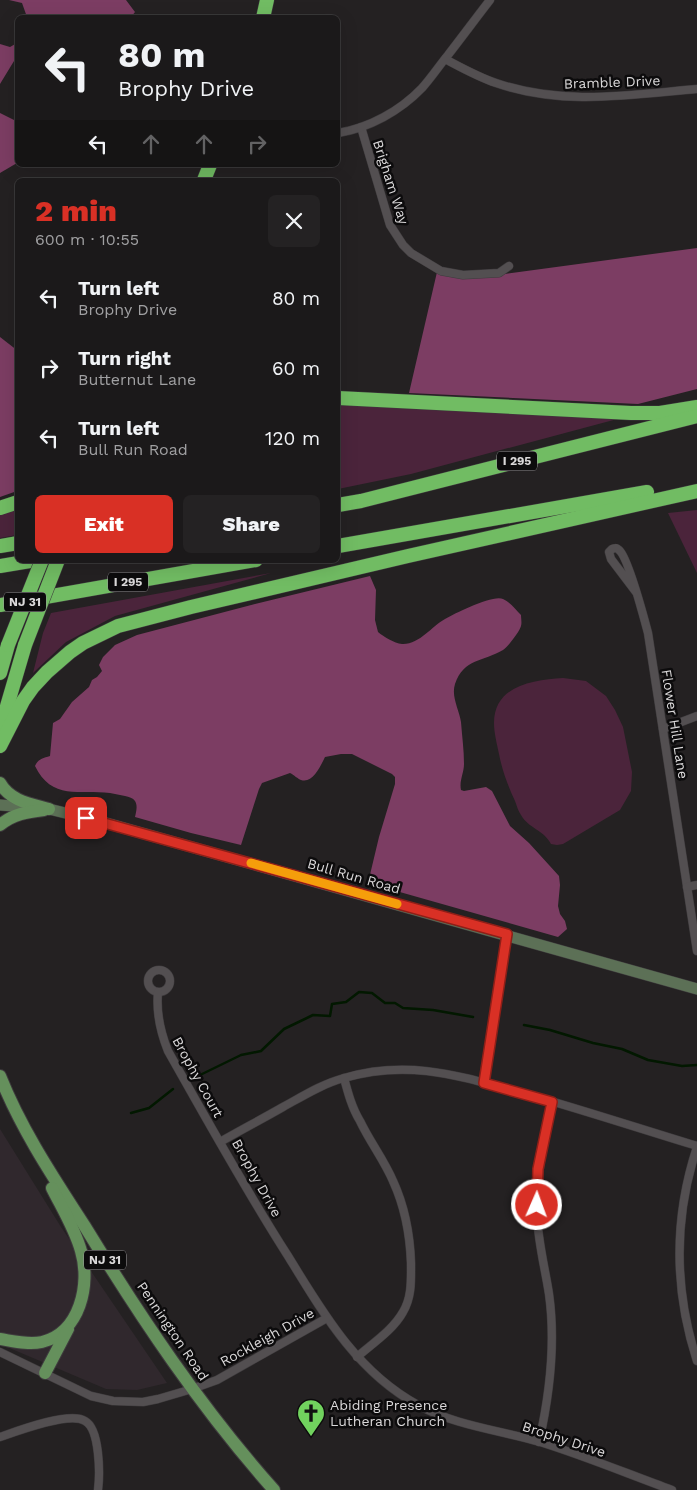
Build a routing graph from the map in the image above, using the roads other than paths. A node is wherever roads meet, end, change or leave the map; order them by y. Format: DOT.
graph roads {
  1 [pos="267,0"];
  2 [pos="490,0"];
  3 [pos="263,15"];
  4 [pos="445,59"];
  5 [pos="697,90"];
  6 [pos="361,127"];
  7 [pos="340,132"];
  8 [pos="509,266"];
  9 [pos="340,398"];
  10 [pos="697,406"];
  11 [pos="697,416"];
  12 [pos="697,484"];
  13 [pos="697,491"];
  14 [pos="15,503"];
  15 [pos="340,505"];
  16 [pos="0,508"];
  17 [pos="15,543"];
  18 [pos="0,546"];
  19 [pos="340,546"];
  20 [pos="18,563"];
  21 [pos="41,563"];
  22 [pos="57,563"];
  23 [pos="239,563"];
  24 [pos="0,566"];
  25 [pos="141,580"];
  26 [pos="636,592"];
  27 [pos="0,604"];
  28 [pos="0,613"];
  29 [pos="8,645"];
  30 [pos="0,663"];
  31 [pos="0,673"];
  32 [pos="697,716"];
  33 [pos="663,729"];
  34 [pos="0,730"];
  35 [pos="0,746"];
  36 [pos="0,783"];
  37 [pos="0,805"];
  38 [pos="49,809"];
  39 [pos="0,826"];
  40 [pos="697,885"];
  41 [pos="687,887"];
  42 [pos="507,934"];
  43 [pos="697,951"];
  44 [pos="697,989"];
  45 [pos="158,992"];
  46 [pos="0,1076"];
  47 [pos="344,1078"];
  48 [pos="484,1083"];
  49 [pos="552,1102"];
  50 [pos="24,1127"];
  51 [pos="220,1142"];
  52 [pos="697,1146"];
  53 [pos="327,1318"];
  54 [pos="68,1325"];
  55 [pos="0,1329"];
  56 [pos="0,1339"];
  57 [pos="0,1352"];
  58 [pos="357,1357"];
  59 [pos="697,1361"];
  60 [pos="46,1373"];
  61 [pos="192,1389"];
  62 [pos="0,1437"];
  63 [pos="539,1442"];
  64 [pos="98,1490"];
  65 [pos="274,1490"];
  66 [pos="672,1490"];
  1 -- 3 [label="highway"];
  2 -- 4 [label="street"];
  4 -- 5 [label="street, Bramble Drive"];
  4 -- 6 [label="street"];
  6 -- 7 [label="street"];
  6 -- 8 [label="street, Brigham Way"];
  9 -- 10 [label="highway"];
  11 -- 15 [label="highway, I 295"];
  12 -- 19 [label="highway"];
  13 -- 35 [label="highway"];
  14 -- 16 [label="highway"];
  17 -- 18 [label="highway"];
  20 -- 24 [label="highway"];
  21 -- 29 [label="highway, NJ 31, bridge"];
  22 -- 34 [label="highway, NJ 31, bridge"];
  23 -- 25 [label="highway, I 295"];
  25 -- 27 [label="highway, I 295"];
  25 -- 28 [label="highway"];
  26 -- 26 [label="street, Flower Hill Lane"];
  26 -- 33 [label="street, Flower Hill Lane"];
  29 -- 30 [label="highway"];
  29 -- 31 [label="highway, NJ 31"];
  32 -- 33 [label="street"];
  33 -- 41 [label="street, Flower Hill Lane"];
  36 -- 38 [label="main road"];
  37 -- 38 [label="street, Bull Run Road"];
  38 -- 39 [label="main road"];
  38 -- 42 [label="street, Bull Run Road"];
  40 -- 41 [label="street"];
  41 -- 43 [label="street, Flower Hill Lane"];
  42 -- 44 [label="street, Bull Run Road"];
  42 -- 48 [label="street"];
  45 -- 51 [label="street, Brophy Court"];
  46 -- 50 [label="main road, Pennington Road / NJ 31"];
  47 -- 48 [label="street, Brophy Drive"];
  47 -- 51 [label="street, Brophy Drive"];
  47 -- 58 [label="street"];
  48 -- 49 [label="street, Brophy Drive"];
  49 -- 52 [label="street, Brophy Drive"];
  49 -- 63 [label="street"];
  50 -- 54 [label="main road"];
  50 -- 61 [label="main road, Pennington Road / NJ 31"];
  51 -- 53 [label="street, Brophy Drive"];
  52 -- 59 [label="street"];
  53 -- 58 [label="street, Brophy Drive"];
  53 -- 61 [label="street, Rockleigh Drive"];
  54 -- 55 [label="main road"];
  54 -- 56 [label="main road"];
  54 -- 60 [label="main road"];
  57 -- 60 [label="street, Rockleigh Drive"];
  58 -- 63 [label="street, Brophy Drive"];
  60 -- 61 [label="street, Rockleigh Drive"];
  61 -- 65 [label="main road, Pennington Road / NJ 31"];
  62 -- 64 [label="street"];
  63 -- 66 [label="street, Brophy Drive"];
}
